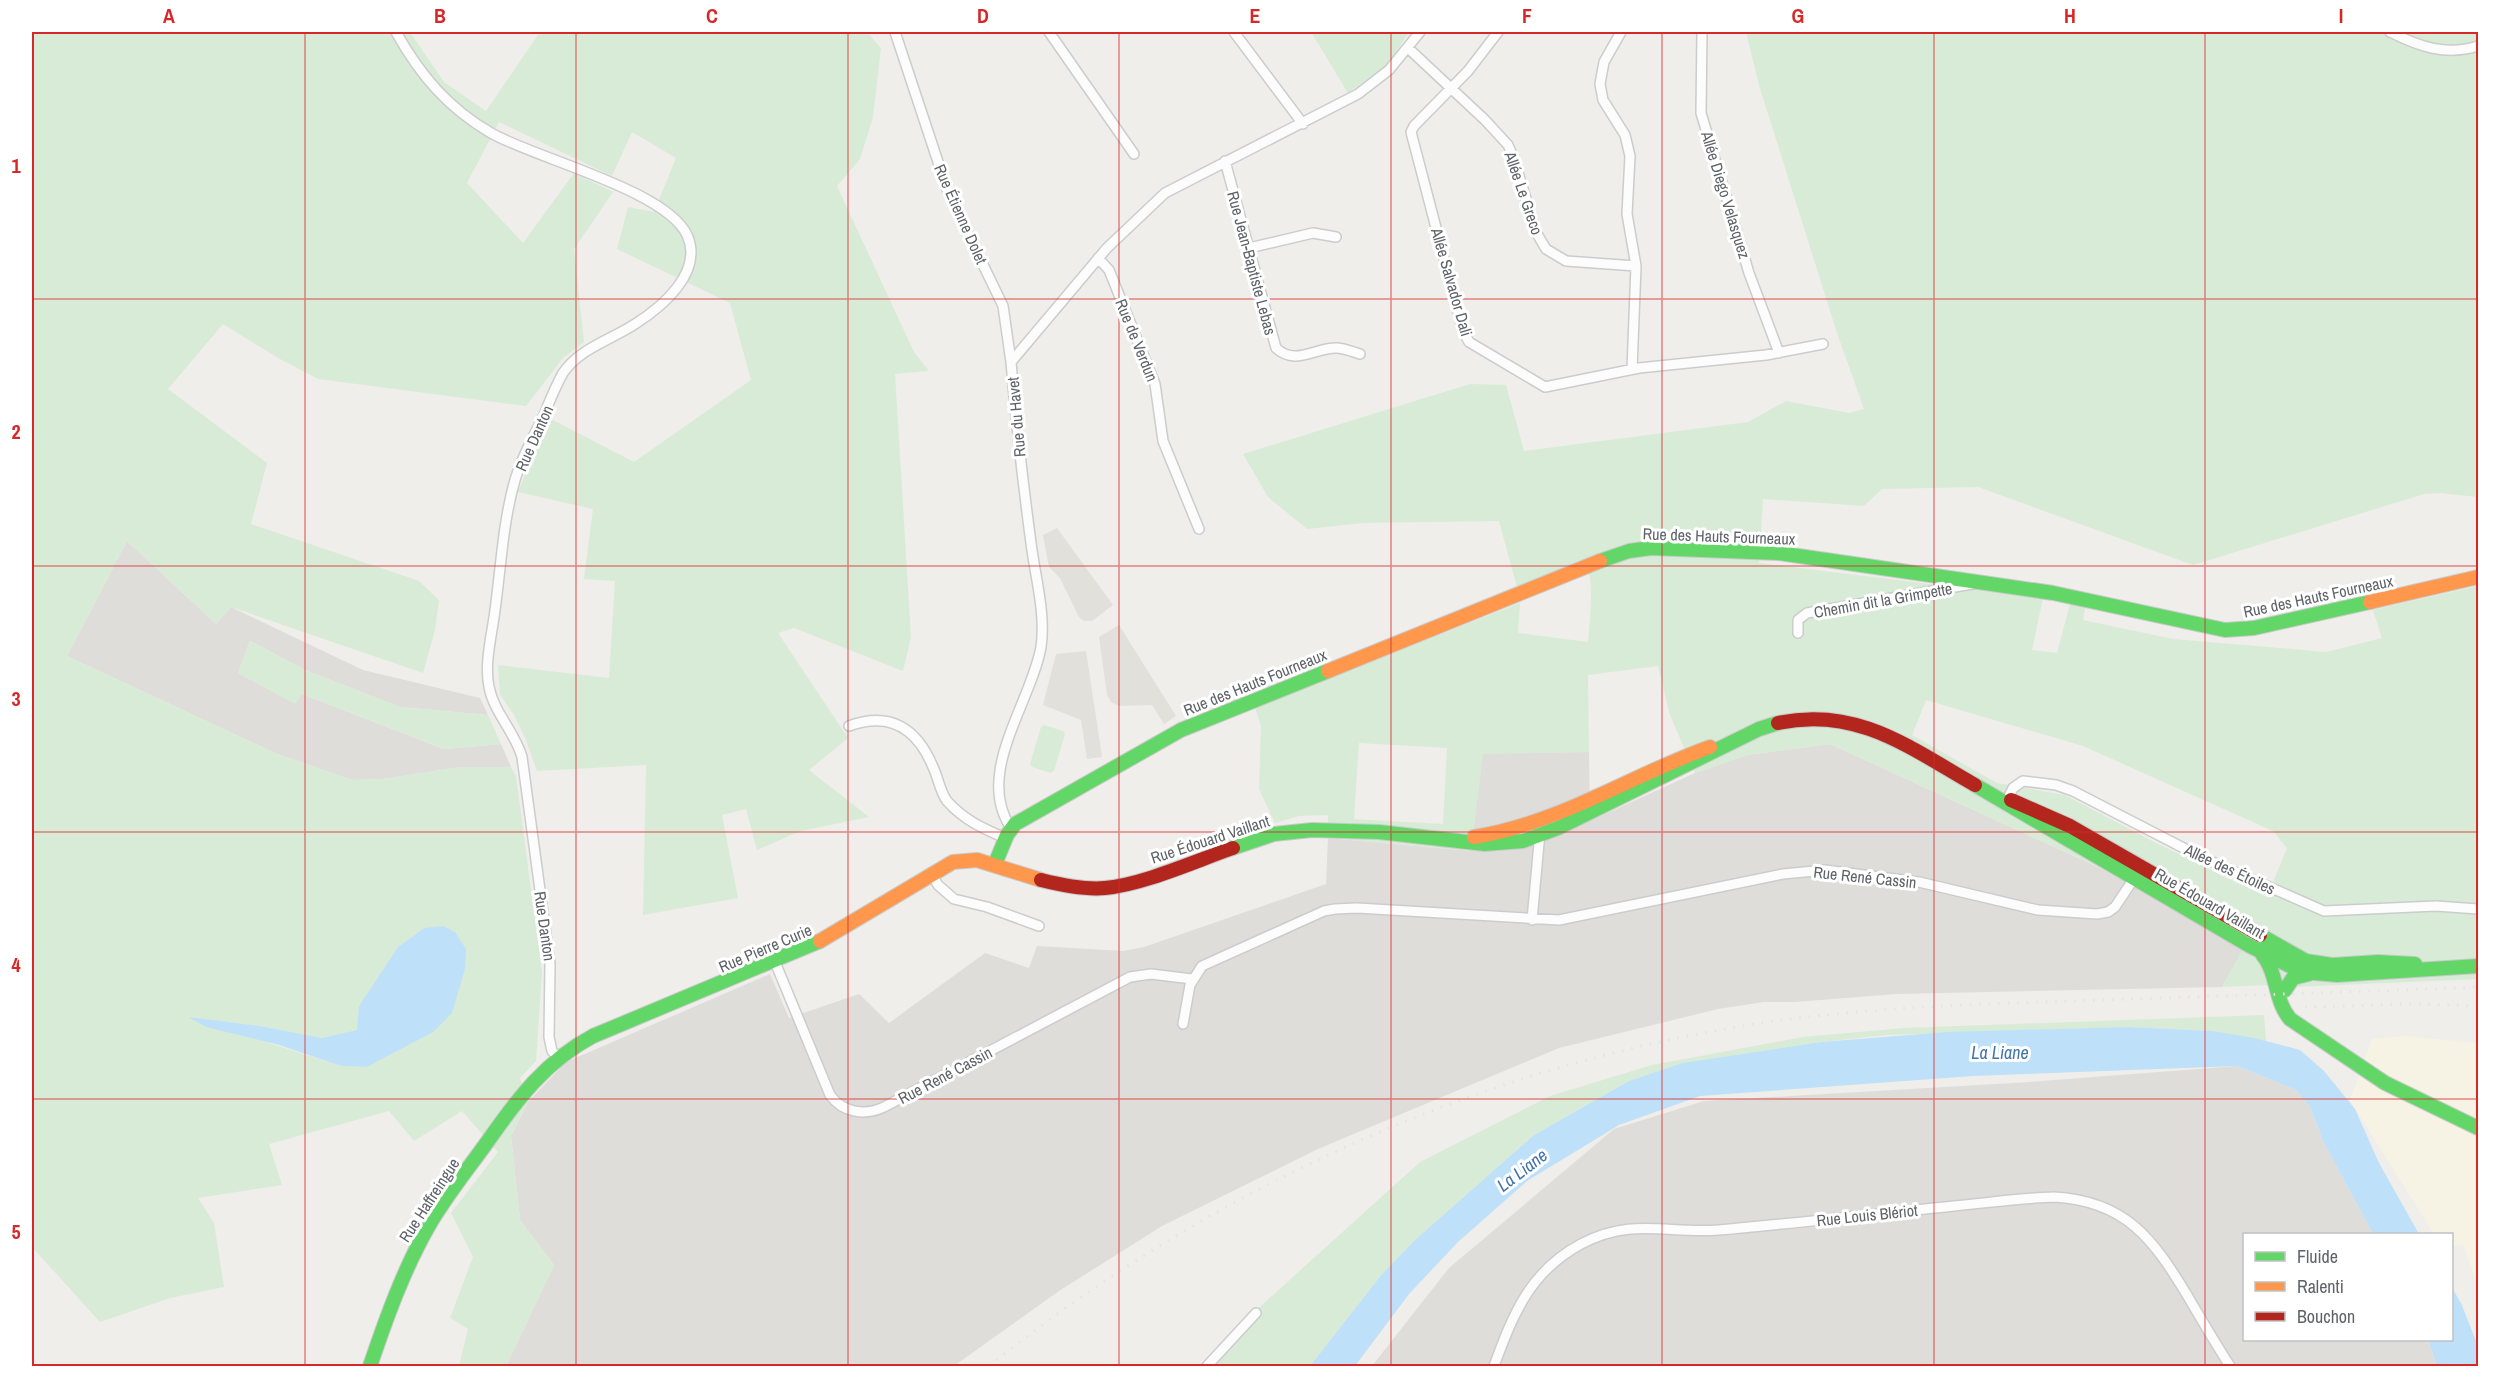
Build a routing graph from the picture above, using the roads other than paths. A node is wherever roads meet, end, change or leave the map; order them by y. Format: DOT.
graph roads {
  1 [pos="396,32"];
  2 [pos="895,32"];
  3 [pos="1049,32"];
  4 [pos="1234,32"];
  5 [pos="1420,32"];
  6 [pos="1498,32"];
  7 [pos="1622,32"];
  8 [pos="1702,32"];
  9 [pos="2390,32"];
  10 [pos="2478,46"];
  11 [pos="1408,48"];
  12 [pos="1452,88"];
  13 [pos="1303,124"];
  14 [pos="1134,153"];
  15 [pos="1226,161"];
  16 [pos="1336,237"];
  17 [pos="1249,248"];
  18 [pos="1098,258"];
  19 [pos="1636,266"];
  20 [pos="1823,344"];
  21 [pos="1779,353"];
  22 [pos="1360,354"];
  23 [pos="1011,362"];
  24 [pos="1632,369"];
  25 [pos="1199,529"];
  26 [pos="2478,577"];
  27 [pos="1983,581"];
  28 [pos="1798,633"];
  29 [pos="849,726"];
  30 [pos="1741,737"];
  31 [pos="2007,802"];
  32 [pos="1541,821"];
  33 [pos="1008,833"];
  34 [pos="1539,836"];
  35 [pos="1440,839"];
  36 [pos="995,864"];
  37 [pos="931,873"];
  38 [pos="2137,873"];
  39 [pos="2478,909"];
  40 [pos="1532,920"];
  41 [pos="1039,926"];
  42 [pos="2272,943"];
  43 [pos="2250,946"];
  44 [pos="776,962"];
  45 [pos="2478,966"];
  46 [pos="2314,969"];
  47 [pos="2283,974"];
  48 [pos="1192,979"];
  49 [pos="1183,1024"];
  50 [pos="557,1056"];
  51 [pos="544,1068"];
  52 [pos="2478,1128"];
  53 [pos="1256,1313"];
  54 [pos="370,1366"];
  55 [pos="1206,1366"];
  56 [pos="1494,1366"];
  57 [pos="2230,1366"];
  1 -- 50 [label="street, Rue Danton"];
  2 -- 23 [label="street, Rue Étienne Dolet"];
  3 -- 14 [label="street"];
  4 -- 13 [label="street"];
  5 -- 11 [label="street, Rue du Havet"];
  6 -- 12 [label="street, Allée Salvador Dali"];
  7 -- 19 [label="street"];
  8 -- 21 [label="street, Allée Diego Velasquez"];
  9 -- 10 [label="street"];
  11 -- 12 [label="street, Allée Le Greco"];
  11 -- 13 [label="street, Rue du Havet"];
  12 -- 19 [label="street, Allée Le Greco"];
  12 -- 24 [label="street, Allée Salvador Dali"];
  13 -- 15 [label="street, Rue du Havet"];
  15 -- 17 [label="street, Rue Jean-Baptiste Lebas"];
  15 -- 18 [label="street, Rue du Havet"];
  16 -- 17 [label="street"];
  17 -- 22 [label="street, Rue Jean-Baptiste Lebas"];
  18 -- 23 [label="street, Rue du Havet"];
  18 -- 25 [label="street, Rue de Verdun"];
  19 -- 24 [label="street"];
  20 -- 21 [label="street, Allée Salvador Dali"];
  21 -- 24 [label="street, Allée Salvador Dali"];
  23 -- 33 [label="street, Rue du Havet"];
  26 -- 27 [label="street, Rue des Hauts Fourneaux"];
  27 -- 28 [label="street, Chemin dit la Grimpette"];
  27 -- 33 [label="street, Rue des Hauts Fourneaux"];
  29 -- 33 [label="street"];
  30 -- 31 [label="street, Rue Édouard Vaillant"];
  30 -- 32 [label="street, Rue Édouard Vaillant"];
  30 -- 34 [label="street, Rue Édouard Vaillant"];
  31 -- 38 [label="street, Rue Édouard Vaillant"];
  31 -- 39 [label="street, Allée des Étoiles"];
  32 -- 34 [label="street"];
  32 -- 35 [label="street, Rue Édouard Vaillant"];
  33 -- 36 [label="street"];
  34 -- 35 [label="street, Rue Édouard Vaillant"];
  34 -- 40 [label="street"];
  35 -- 36 [label="street, Rue Édouard Vaillant"];
  36 -- 37 [label="street, Rue Pierre Curie"];
  37 -- 41 [label="street"];
  37 -- 44 [label="street, Rue Pierre Curie"];
  38 -- 40 [label="street, Rue René Cassin"];
  38 -- 42 [label="street, Rue Édouard Vaillant"];
  38 -- 43 [label="street, Rue Édouard Vaillant"];
  40 -- 48 [label="street, Rue René Cassin"];
  42 -- 46 [label="street, Rue Édouard Vaillant"];
  42 -- 47 [label="street"];
  43 -- 47 [label="street, Rue Édouard Vaillant"];
  43 -- 47 [label="street"];
  44 -- 48 [label="street, Rue René Cassin"];
  44 -- 50 [label="street, Rue Pierre Curie"];
  45 -- 46 [label="street, Rue Édouard Vaillant"];
  46 -- 47 [label="street, Rue Édouard Vaillant"];
  46 -- 47 [label="street"];
  47 -- 52 [label="street"];
  48 -- 49 [label="street"];
  50 -- 51 [label="street, Rue Pierre Curie"];
  51 -- 54 [label="street, Rue Haffreingue"];
  53 -- 55 [label="street"];
  56 -- 57 [label="street, Rue Louis Blériot"];
}
